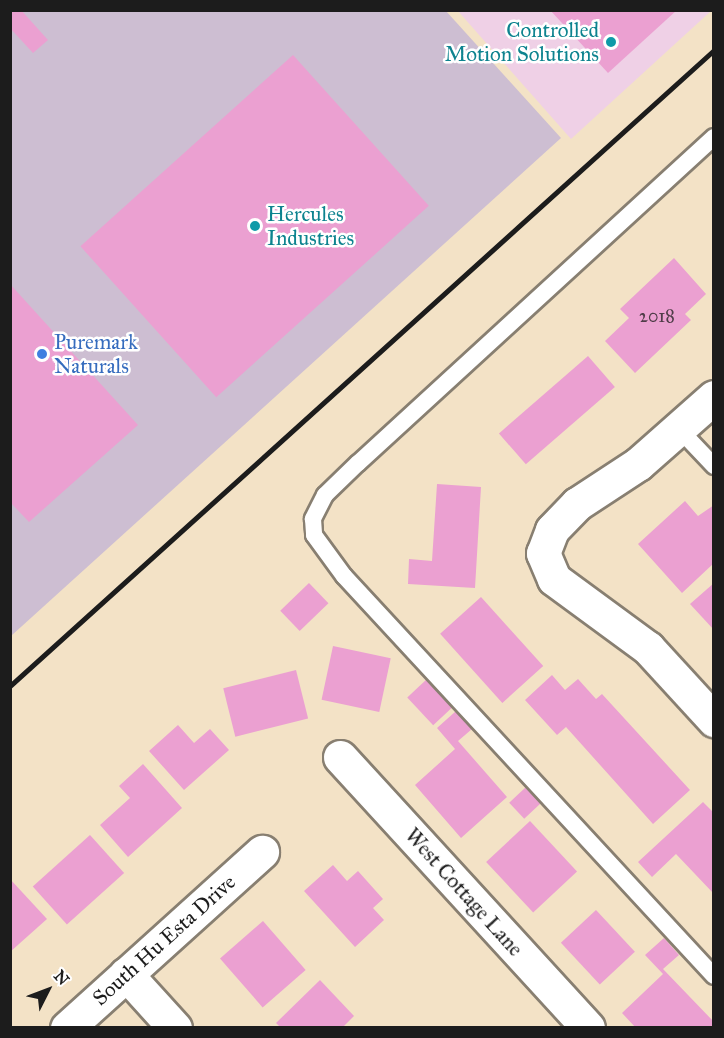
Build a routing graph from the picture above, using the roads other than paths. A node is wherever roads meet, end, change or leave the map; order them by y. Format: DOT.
graph roads {
  1 [pos="714,137"];
  2 [pos="714,397"];
  3 [pos="680,430"];
  4 [pos="714,466"];
  5 [pos="714,720"];
  6 [pos="340,757"];
  7 [pos="262,852"];
  8 [pos="126,974"];
  9 [pos="714,976"];
  10 [pos="67,1028"];
  11 [pos="176,1028"];
  12 [pos="588,1028"];
  1 -- 9 [label="lane"];
  2 -- 3 [label="street"];
  3 -- 4 [label="lane"];
  3 -- 5 [label="street"];
  6 -- 12 [label="street, West Cottage Lane"];
  7 -- 8 [label="street, South Hu Esta Drive"];
  8 -- 10 [label="street, South Hu Esta Drive"];
  8 -- 11 [label="street"];
}
